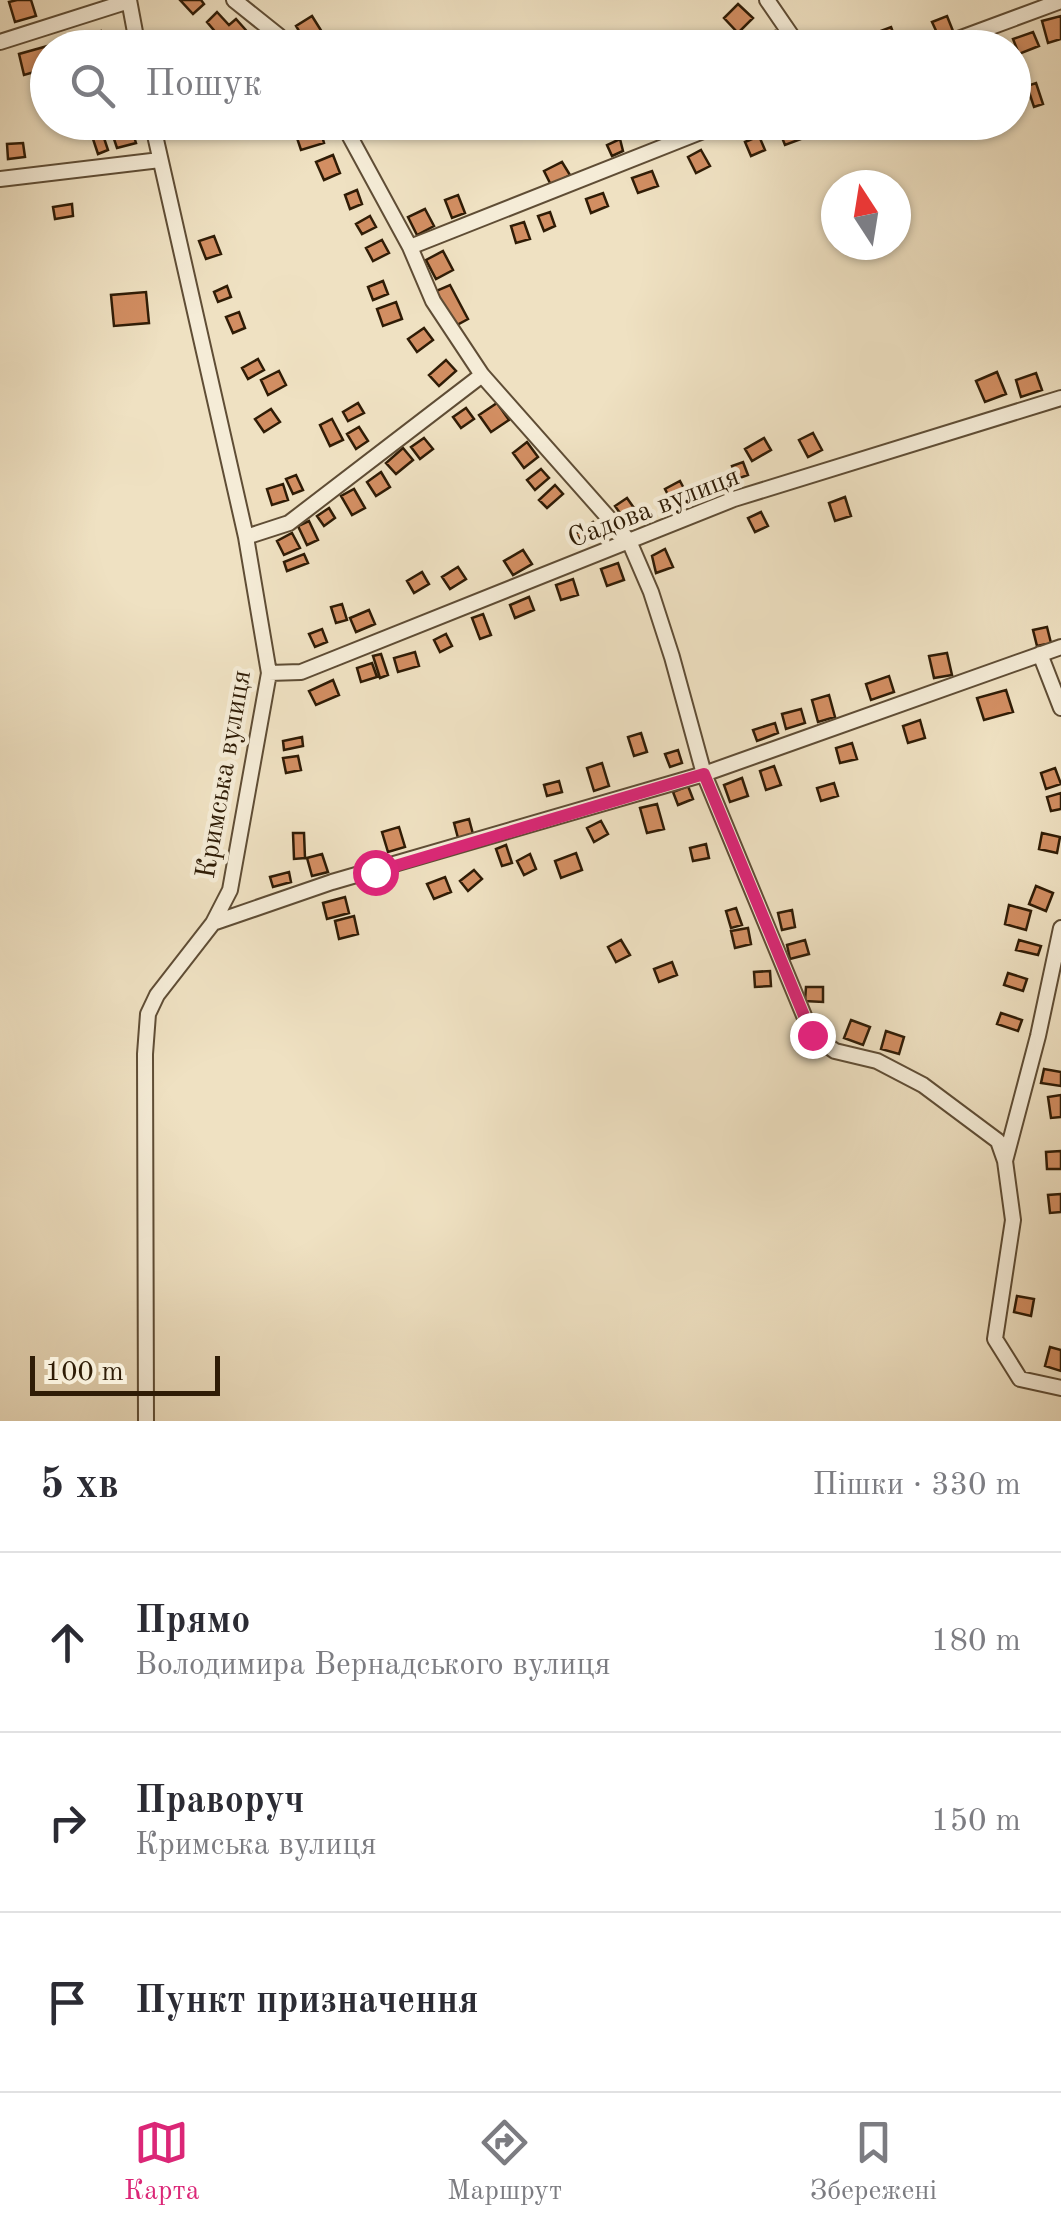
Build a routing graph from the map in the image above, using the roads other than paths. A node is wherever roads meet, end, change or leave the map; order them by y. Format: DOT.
graph roads {
  1 [pos="234,0"];
  2 [pos="249,0"];
  3 [pos="766,0"];
  4 [pos="129,1"];
  5 [pos="1061,1"];
  6 [pos="1026,6"];
  7 [pos="260,20"];
  8 [pos="38,30"];
  9 [pos="135,30"];
  10 [pos="272,30"];
  11 [pos="787,30"];
  12 [pos="973,30"];
  13 [pos="30,32"];
  14 [pos="0,42"];
  15 [pos="156,140"];
  16 [pos="352,140"];
  17 [pos="680,140"];
  18 [pos="160,160"];
  19 [pos="0,179"];
  20 [pos="410,247"];
  21 [pos="482,375"];
  22 [pos="1061,398"];
  23 [pos="246,537"];
  24 [pos="629,541"];
  25 [pos="1061,646"];
  26 [pos="1040,654"];
  27 [pos="269,673"];
  28 [pos="1061,708"];
  29 [pos="704,774"];
  30 [pos="213,923"];
  31 [pos="1061,928"];
  32 [pos="1006,1161"];
  33 [pos="1061,1388"];
  34 [pos="146,1421"];
  1 -- 7 [label="street"];
  2 -- 7 [label="street"];
  3 -- 11 [label="street"];
  4 -- 8 [label="street"];
  4 -- 9 [label="street"];
  5 -- 6 [label="street"];
  6 -- 12 [label="street"];
  7 -- 10 [label="street"];
  13 -- 14 [label="street"];
  15 -- 18 [label="street, Кримська вулиця"];
  16 -- 20 [label="street"];
  17 -- 20 [label="street"];
  18 -- 19 [label="street"];
  18 -- 23 [label="street, Кримська вулиця"];
  20 -- 21 [label="street"];
  21 -- 23 [label="street"];
  21 -- 24 [label="street"];
  22 -- 24 [label="street, Садова вулиця"];
  23 -- 27 [label="street, Кримська вулиця"];
  24 -- 27 [label="street, Садова вулиця"];
  24 -- 29 [label="street"];
  25 -- 26 [label="street"];
  26 -- 28 [label="street"];
  26 -- 29 [label="street"];
  27 -- 30 [label="street, Кримська вулиця"];
  29 -- 30 [label="street"];
  29 -- 32 [label="street"];
  30 -- 34 [label="street, Кримська вулиця"];
  31 -- 32 [label="street"];
  32 -- 33 [label="street"];
}
